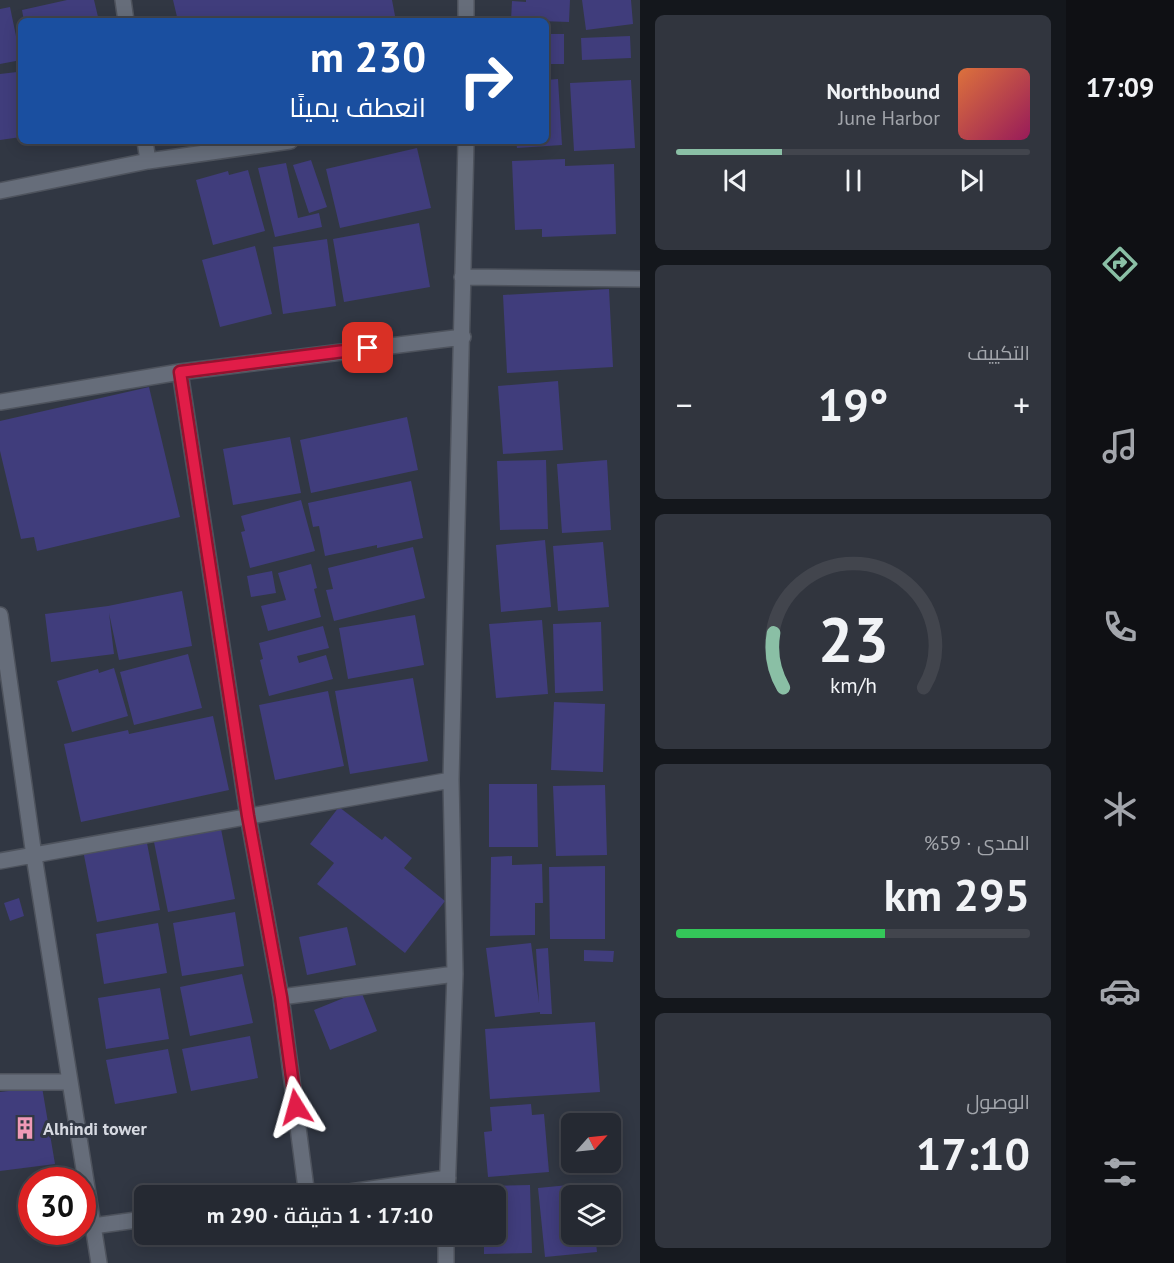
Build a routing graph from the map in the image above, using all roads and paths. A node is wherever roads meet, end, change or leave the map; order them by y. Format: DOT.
graph roads {
  1 [pos="123,0"];
  2 [pos="466,0"];
  3 [pos="126,18"];
  4 [pos="466,18"];
  5 [pos="145,144"];
  6 [pos="269,144"];
  7 [pos="466,144"];
  8 [pos="148,161"];
  9 [pos="0,191"];
  10 [pos="462,277"];
  11 [pos="640,279"];
  12 [pos="462,336"];
  13 [pos="180,372"];
  14 [pos="0,402"];
  15 [pos="0,615"];
  16 [pos="451,780"];
  17 [pos="248,816"];
  18 [pos="34,856"];
  19 [pos="0,861"];
  20 [pos="455,974"];
  21 [pos="281,997"];
  22 [pos="0,1082"];
  23 [pos="70,1082"];
  24 [pos="84,1167"];
  25 [pos="448,1178"];
  26 [pos="306,1185"];
  27 [pos="399,1185"];
  28 [pos="448,1185"];
  29 [pos="134,1221"];
  30 [pos="96,1226"];
  31 [pos="96,1244"];
  32 [pos="446,1245"];
  33 [pos="99,1263"];
  34 [pos="446,1263"];
  1 -- 3 [label="street"];
  2 -- 4 [label="street"];
  5 -- 8 [label="street"];
  6 -- 8 [label="street"];
  7 -- 10 [label="street"];
  8 -- 9 [label="street"];
  10 -- 11 [label="street"];
  10 -- 12 [label="street"];
  12 -- 13 [label="street"];
  12 -- 16 [label="street"];
  13 -- 14 [label="street"];
  13 -- 17 [label="street"];
  15 -- 18 [label="street"];
  16 -- 17 [label="street"];
  16 -- 20 [label="street"];
  17 -- 18 [label="street"];
  17 -- 21 [label="street"];
  18 -- 19 [label="street"];
  18 -- 23 [label="street"];
  20 -- 21 [label="street"];
  20 -- 25 [label="street"];
  21 -- 26 [label="street"];
  22 -- 23 [label="street"];
  23 -- 24 [label="street"];
  25 -- 27 [label="street"];
  25 -- 28 [label="street"];
  29 -- 30 [label="street"];
  31 -- 33 [label="street"];
  32 -- 34 [label="street"];
}
